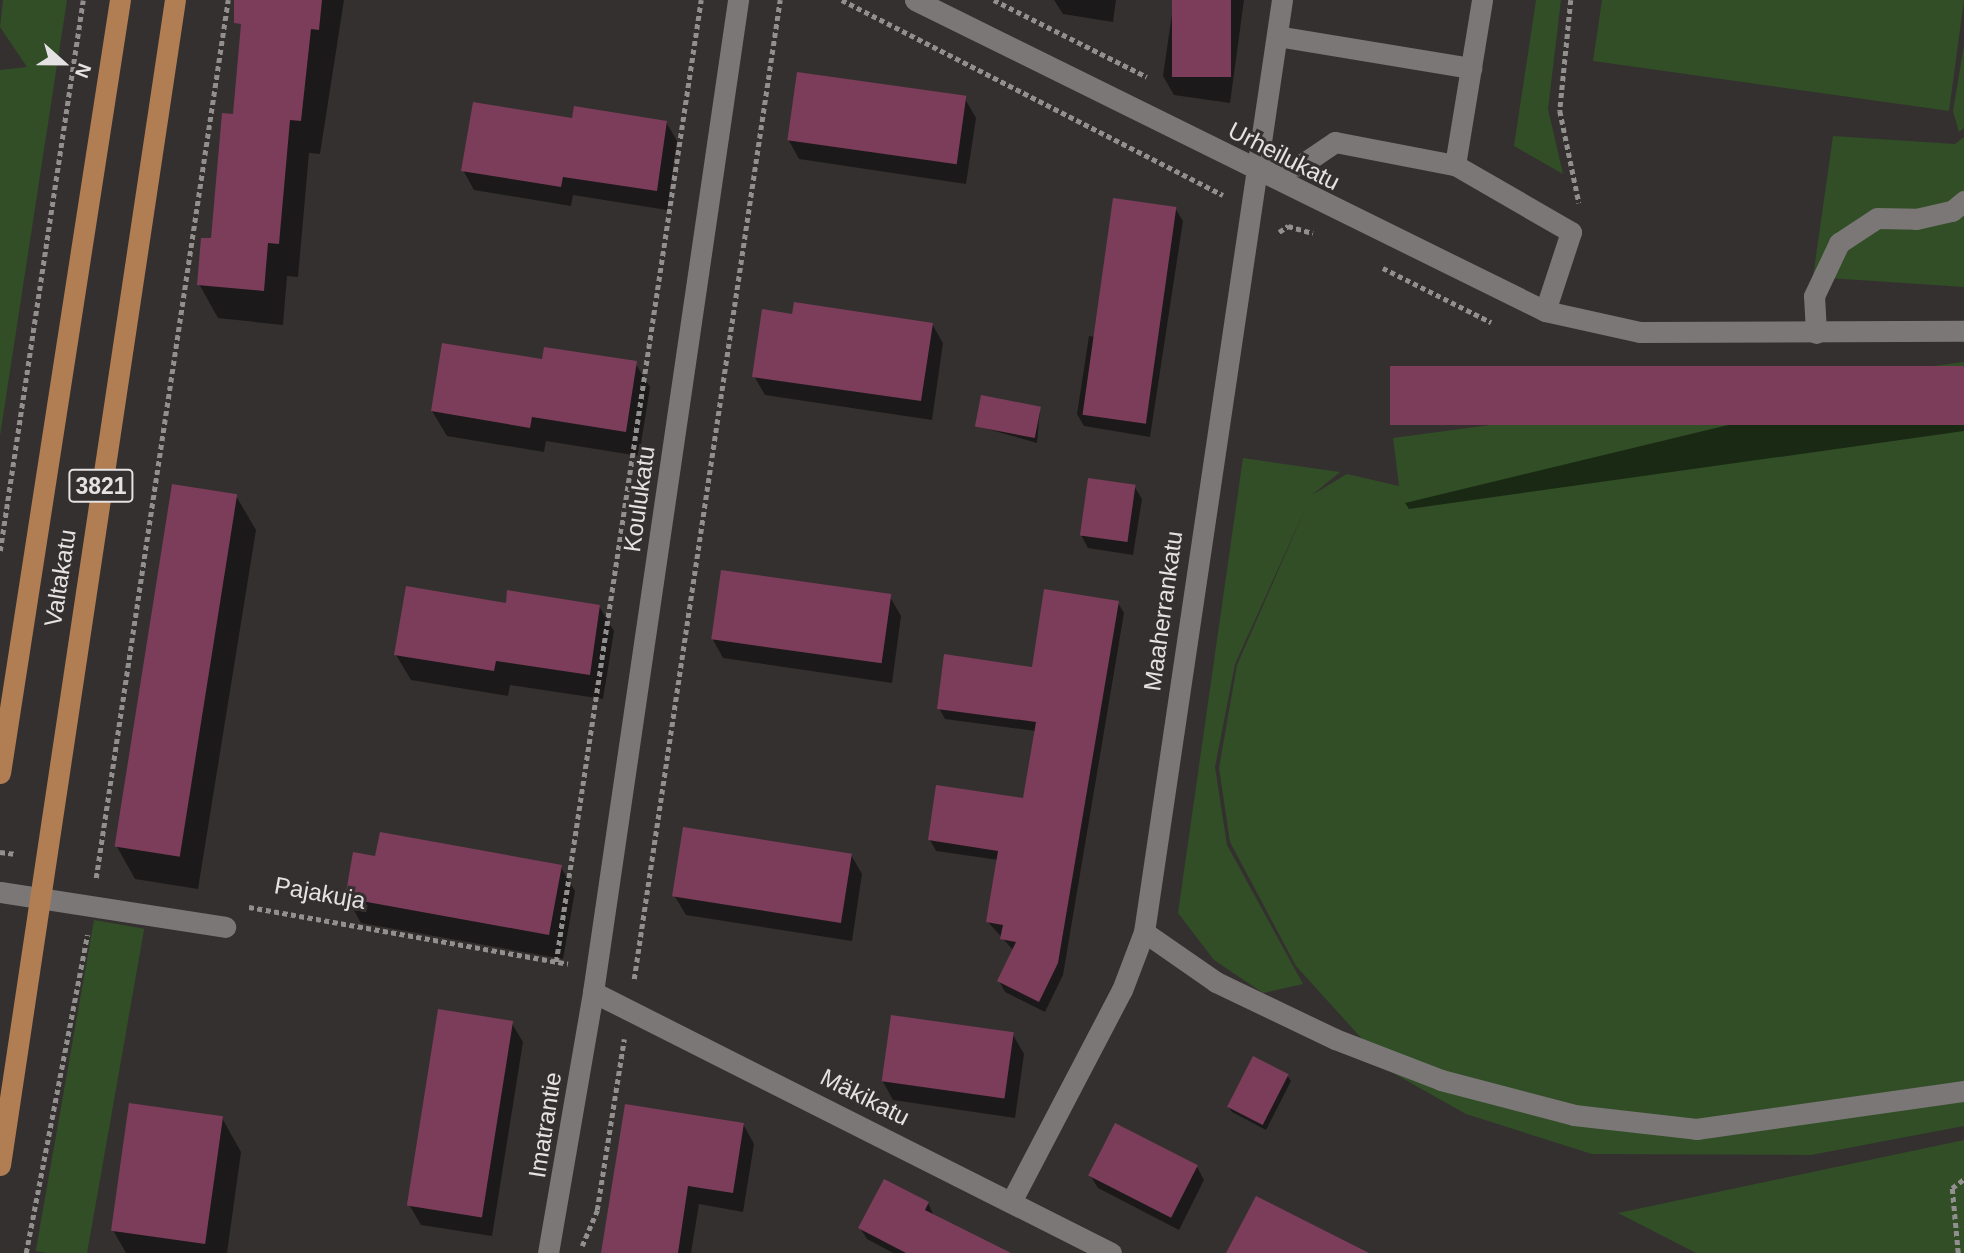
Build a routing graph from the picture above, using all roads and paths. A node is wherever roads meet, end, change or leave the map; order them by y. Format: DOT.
graph roads {
  1 [pos="83,0"];
  2 [pos="120,0"];
  3 [pos="175,0"];
  4 [pos="228,0"];
  5 [pos="701,0"];
  6 [pos="738,0"];
  7 [pos="780,0"];
  8 [pos="842,0"];
  9 [pos="915,0"];
  10 [pos="994,0"];
  11 [pos="1282,0"];
  12 [pos="1482,0"];
  13 [pos="1571,0"];
  14 [pos="1277,36"];
  15 [pos="1471,68"];
  16 [pos="1153,80"];
  17 [pos="1455,164"];
  18 [pos="1256,171"];
  19 [pos="1228,198"];
  20 [pos="1964,201"];
  21 [pos="1579,208"];
  22 [pos="1271,237"];
  23 [pos="1326,239"];
  24 [pos="1370,261"];
  25 [pos="1545,311"];
  26 [pos="1500,325"];
  27 [pos="1964,331"];
  28 [pos="1816,333"];
  29 [pos="0,551"];
  30 [pos="0,773"];
  31 [pos="0,852"];
  32 [pos="44,859"];
  33 [pos="96,879"];
  34 [pos="109,882"];
  35 [pos="0,892"];
  36 [pos="38,898"];
  37 [pos="242,906"];
  38 [pos="92,907"];
  39 [pos="225,927"];
  40 [pos="1144,932"];
  41 [pos="556,962"];
  42 [pos="596,969"];
  43 [pos="634,975"];
  44 [pos="592,998"];
  45 [pos="629,1006"];
  46 [pos="1964,1091"];
  47 [pos="0,1165"];
  48 [pos="1964,1180"];
  49 [pos="1011,1202"];
  50 [pos="26,1253"];
  51 [pos="548,1253"];
  52 [pos="579,1253"];
  53 [pos="1111,1253"];
  54 [pos="1958,1253"];
  1 -- 29 [label="path"];
  2 -- 30 [label="main road, Valtakatu / 3821"];
  3 -- 32 [label="main road, Valtakatu / 3821"];
  4 -- 33 [label="path"];
  5 -- 41 [label="path"];
  6 -- 42 [label="street, Koulukatu"];
  7 -- 43 [label="path"];
  8 -- 19 [label="path"];
  9 -- 18 [label="street, Urheilukatu"];
  10 -- 16 [label="path"];
  11 -- 14 [label="street, Maaherrankatu"];
  12 -- 15 [label="street"];
  13 -- 21 [label="path"];
  14 -- 15 [label="street"];
  14 -- 18 [label="street, Maaherrankatu"];
  15 -- 17 [label="street"];
  17 -- 18 [label="street"];
  17 -- 25 [label="street"];
  18 -- 25 [label="street, Urheilukatu"];
  18 -- 40 [label="street, Maaherrankatu"];
  20 -- 28 [label="street"];
  22 -- 23 [label="path"];
  24 -- 26 [label="path"];
  25 -- 28 [label="street, Urheilukatu"];
  27 -- 28 [label="street, Urheilukatu"];
  31 -- 32 [label="path"];
  32 -- 33 [label="path"];
  32 -- 36 [label="main road, Valtakatu / 3821"];
  33 -- 34 [label="path"];
  33 -- 38 [label="path"];
  35 -- 36 [label="street"];
  36 -- 38 [label="street"];
  36 -- 47 [label="main road, Valtakatu / 3821"];
  37 -- 41 [label="path, Pajakuja"];
  38 -- 39 [label="street"];
  38 -- 50 [label="path"];
  40 -- 46 [label="street"];
  40 -- 49 [label="street, Maaherrankatu"];
  41 -- 42 [label="path, Pajakuja"];
  42 -- 43 [label="path, Pajakuja"];
  42 -- 44 [label="street, Koulukatu"];
  43 -- 45 [label="path"];
  44 -- 45 [label="street, Mäkikatu"];
  44 -- 51 [label="street, Imatrantie"];
  45 -- 49 [label="street, Mäkikatu"];
  45 -- 52 [label="path"];
  48 -- 54 [label="path"];
  49 -- 53 [label="street, Mäkikatu"];
}
